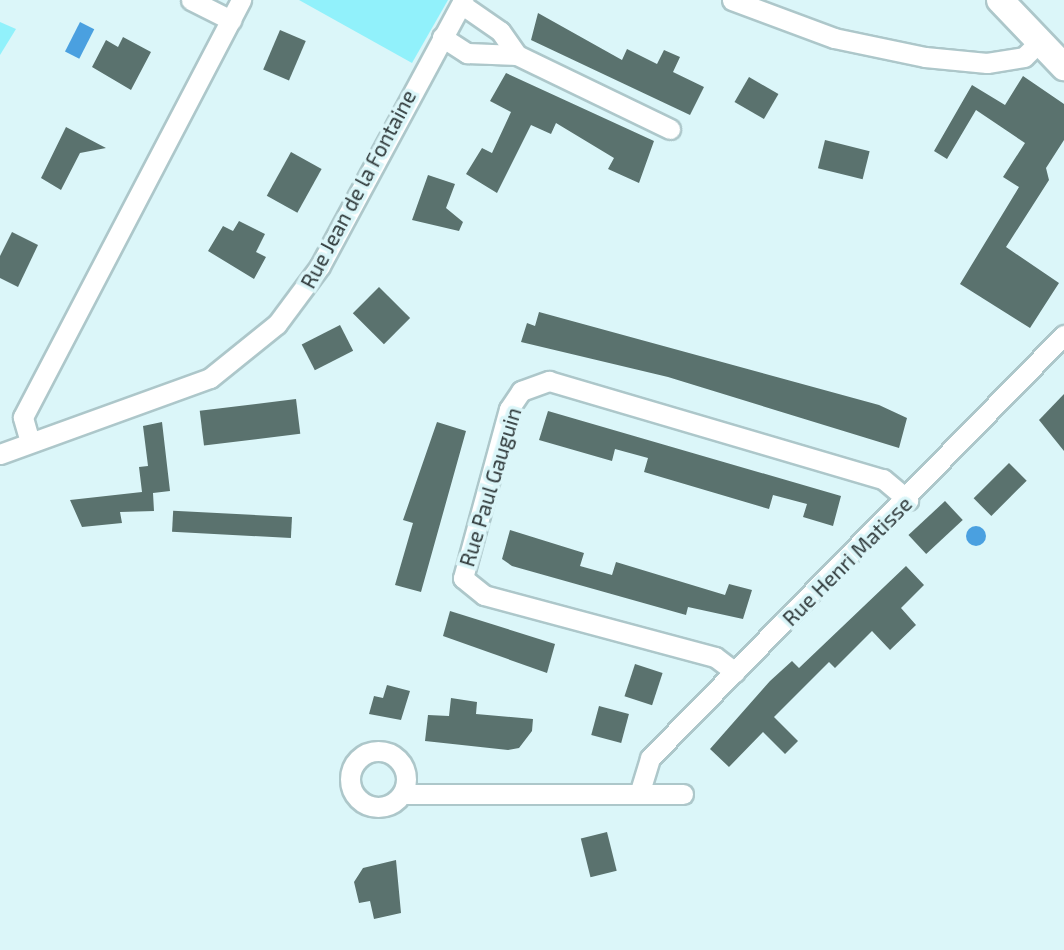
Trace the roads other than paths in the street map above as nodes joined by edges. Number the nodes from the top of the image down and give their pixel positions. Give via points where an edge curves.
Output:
1 (191, 0) edge
2 (241, 0) edge
3 (1000, 0) edge
4 (733, 1) edge
5 (462, 2) edge
6 (231, 20) junction
7 (442, 37) junction
8 (1040, 41) junction
9 (517, 55) junction
10 (1064, 67) edge
11 (670, 130) dead end
12 (1064, 335) edge
13 (30, 442) junction
14 (0, 454) edge
15 (908, 500) junction
16 (735, 672) junction
17 (640, 791) junction
18 (402, 794) dead end
19 (683, 794) dead end

1 - 6 street
2 - 6 street
3 - 8 main road
4 - 8 street via 834,38 925,57 987,63 1024,57
5 - 7 street, Rue Jean de la Fontaine
5 - 9 street via 499,31
6 - 13 street via 23,417
7 - 9 street via 467,53
7 - 13 street, Rue Jean de la Fontaine via 320,265 277,324 210,378
8 - 10 main road
9 - 11 street
12 - 15 street, Rue Henri Matisse
13 - 14 street, Rue Jean de la Fontaine
15 - 16 street, Rue Henri Matisse
15 - 16 street, Rue Paul Gauguin via 883,479 550,381 521,391 505,422 463,578 484,595 715,657
16 - 17 street, Rue Henri Matisse via 650,758
17 - 18 street
17 - 19 street

